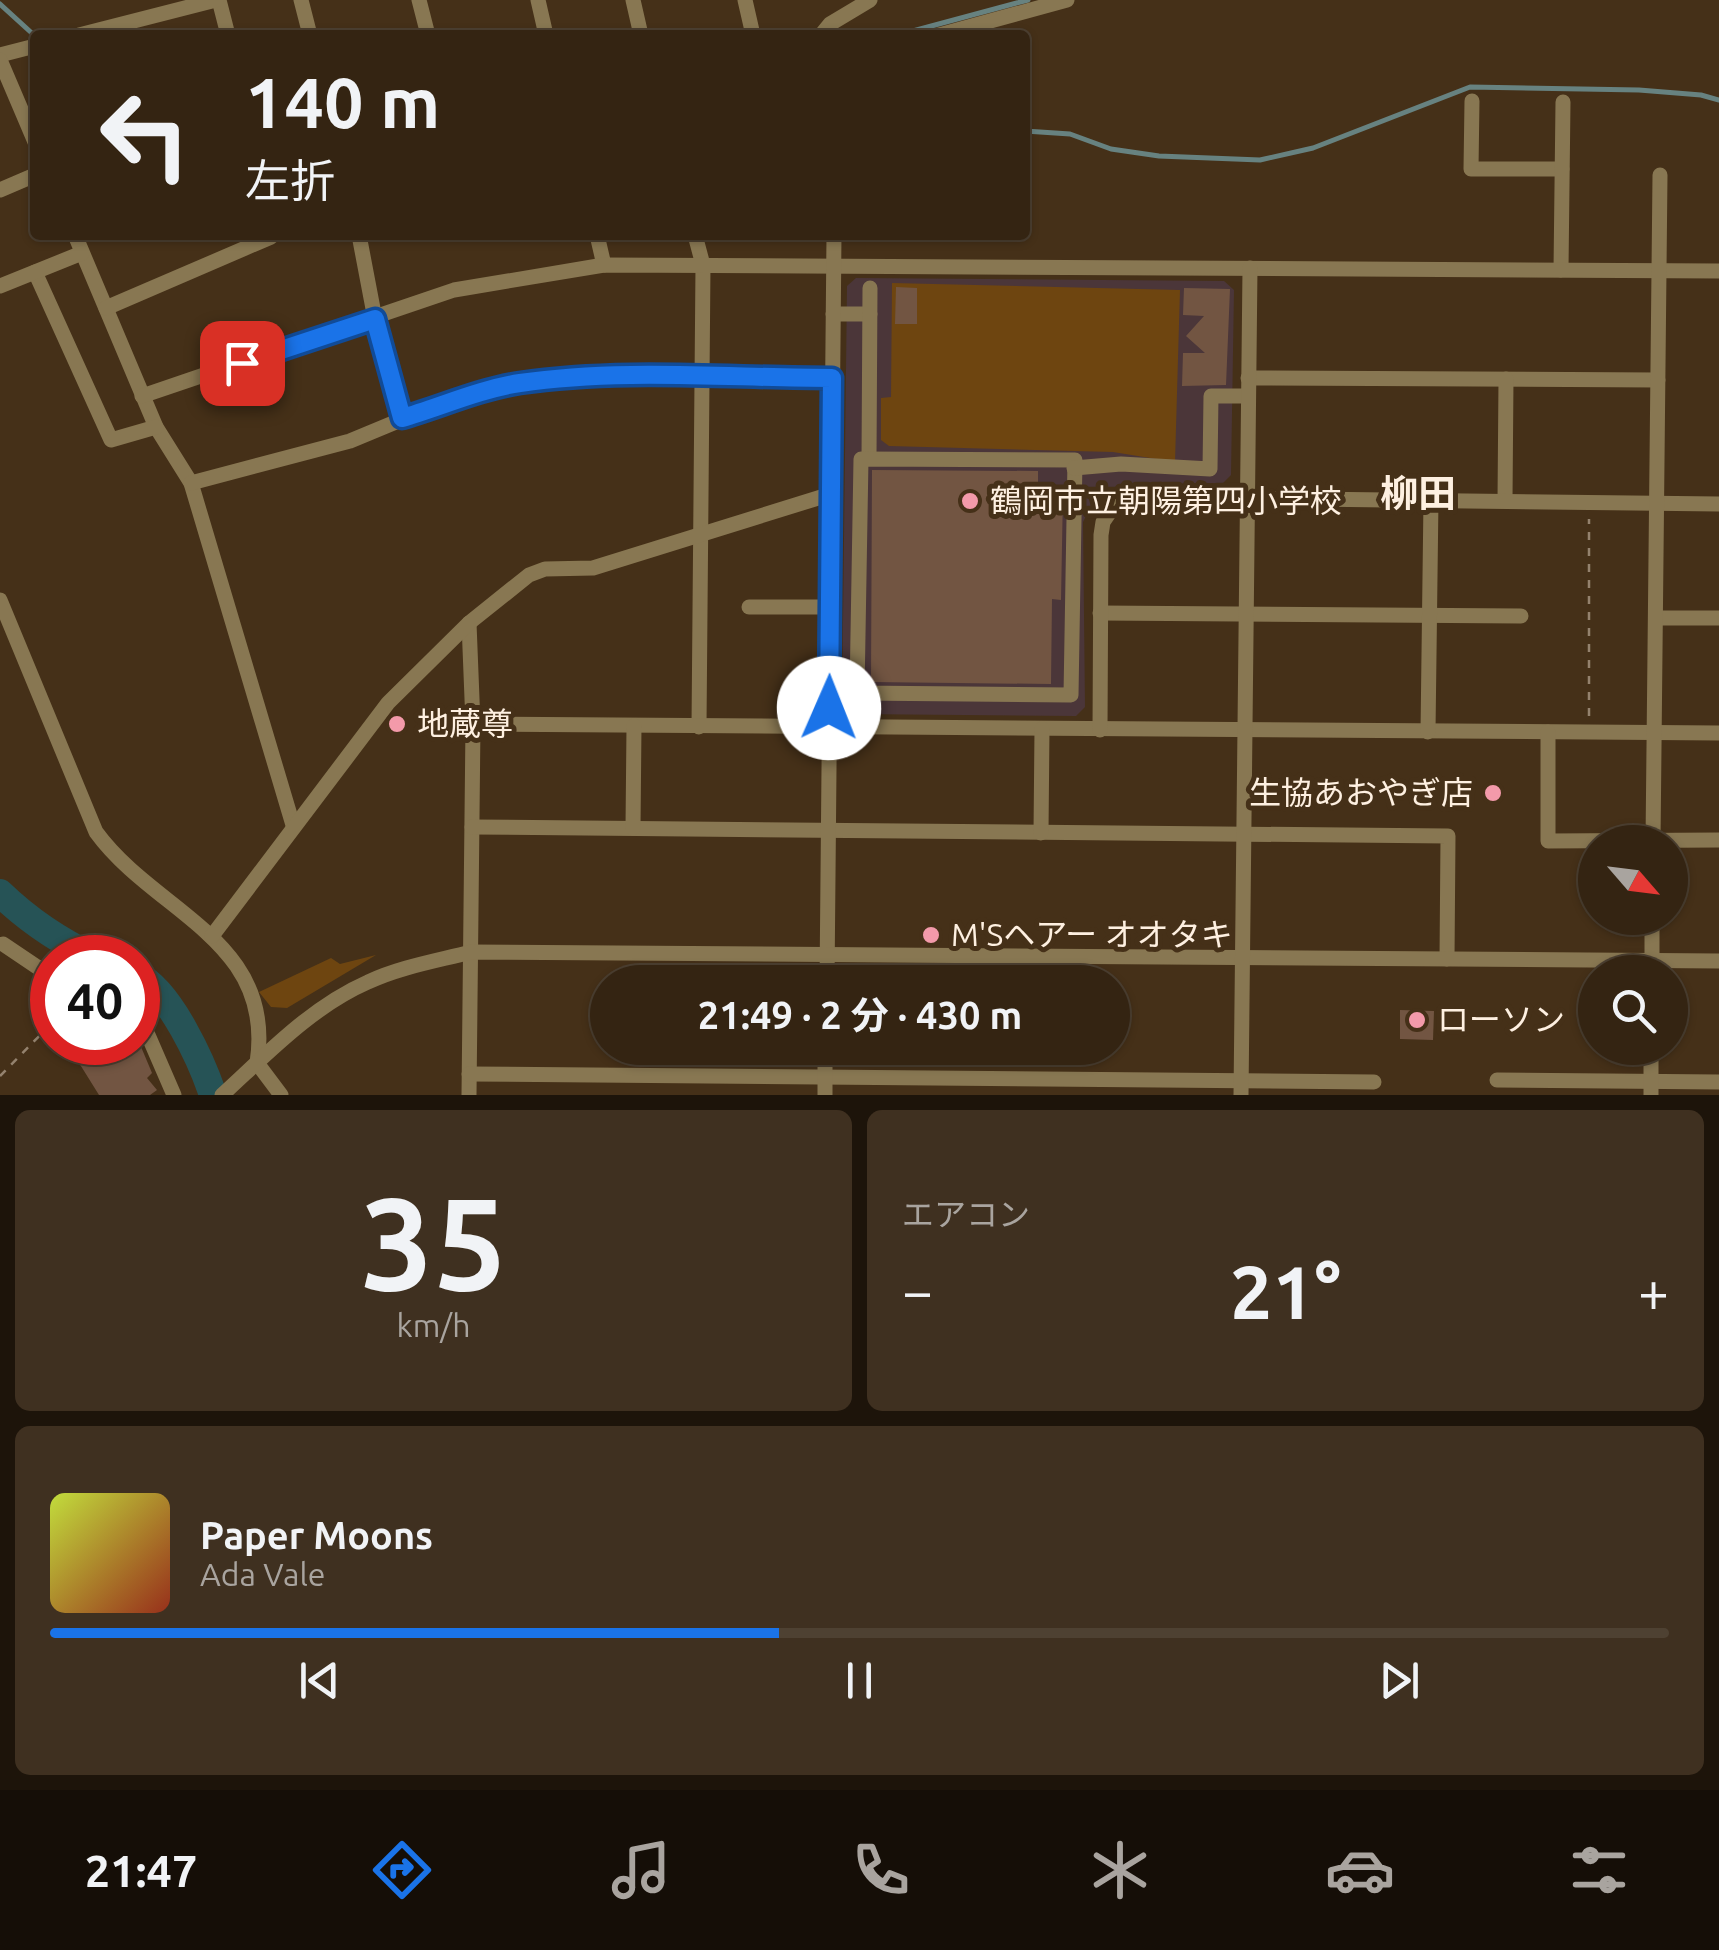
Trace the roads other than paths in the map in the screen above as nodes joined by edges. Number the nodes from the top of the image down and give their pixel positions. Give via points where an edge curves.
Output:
1 (218, 0) edge
2 (301, 0) edge
3 (419, 0) edge
4 (538, 0) edge
5 (633, 0) edge
6 (745, 0) edge
7 (870, 0) edge
8 (1067, 0) edge
9 (154, 11) edge
10 (95, 30) edge
11 (227, 30) edge
12 (309, 30) edge
13 (427, 30) edge
14 (545, 30) edge
15 (640, 30) edge
16 (753, 30) edge
17 (825, 30) edge
18 (957, 30) edge
19 (30, 48) edge
20 (0, 58) edge
21 (1472, 100) dead end
22 (1563, 102) dead end
23 (30, 130) edge
24 (1562, 169) junction
25 (1660, 175) dead end
26 (30, 177) edge
27 (0, 190) edge
28 (76, 240) edge
29 (264, 240) edge
30 (360, 240) edge
31 (598, 240) edge
32 (696, 240) edge
33 (834, 240) edge
34 (82, 254) junction
35 (604, 264) junction
36 (704, 265) junction
37 (834, 265) junction
38 (1250, 268) junction
39 (1561, 270) junction
40 (1659, 270) junction
41 (1719, 271) edge
42 (35, 272) junction
43 (0, 286) edge
44 (870, 288) dead end
45 (106, 308) junction
46 (834, 314) junction
47 (870, 314) junction
48 (375, 319) junction
49 (703, 378) junction
50 (832, 378) junction
51 (1248, 378) junction
52 (1506, 380) junction
53 (1658, 380) junction
54 (142, 396) junction
55 (1248, 396) junction
56 (402, 418) junction
57 (156, 427) junction
58 (868, 458) junction
59 (1074, 468) junction
60 (1170, 468) junction
61 (191, 483) junction
62 (860, 485) junction
63 (832, 489) junction
64 (1169, 497) junction
65 (1246, 498) junction
66 (1430, 499) junction
67 (1505, 500) junction
68 (1656, 504) junction
69 (1719, 504) edge
70 (700, 536) junction
71 (0, 600) edge
72 (749, 607) dead end
73 (830, 607) junction
74 (1100, 612) junction
75 (1246, 614) junction
76 (1430, 615) junction
77 (1521, 616) dead end
78 (1656, 618) junction
79 (1719, 618) edge
80 (469, 622) junction
81 (830, 672) junction
82 (858, 672) junction
83 (473, 724) junction
84 (634, 726) junction
85 (699, 727) junction
86 (829, 728) junction
87 (1042, 729) junction
88 (1100, 730) junction
89 (1245, 730) junction
90 (1428, 732) junction
91 (1548, 732) junction
92 (1654, 733) junction
93 (1719, 733) edge
94 (294, 824) junction
95 (1653, 825) edge
96 (472, 827) junction
97 (633, 828) junction
98 (829, 832) junction
99 (1041, 834) junction
100 (1244, 835) junction
101 (1688, 840) edge
102 (1719, 840) edge
103 (1578, 841) edge
104 (212, 936) junction
105 (3, 944) dead end
106 (471, 952) junction
107 (828, 954) junction
108 (1242, 958) junction
109 (1446, 960) junction
110 (1719, 961) edge
111 (30, 962) edge
112 (1688, 963) edge
113 (1578, 964) edge
114 (828, 965) edge
115 (160, 1062) edge
116 (257, 1063) junction
117 (825, 1065) edge
118 (470, 1074) junction
119 (825, 1077) junction
120 (1497, 1080) dead end
121 (1374, 1082) dead end
122 (1719, 1082) edge
123 (1241, 1088) edge
124 (1651, 1088) edge
125 (174, 1095) edge
126 (222, 1095) edge
127 (281, 1095) edge
128 (470, 1095) edge
129 (825, 1095) edge

1 - 9 street
1 - 11 street
2 - 12 street
3 - 13 street
4 - 14 street
5 - 15 street
6 - 16 street
7 - 17 street
8 - 18 street
9 - 10 street
19 - 20 street
20 - 23 street
21 - 24 street via 1471,169
22 - 24 street
24 - 39 street
25 - 40 street
26 - 27 street
28 - 34 street
29 - 45 street
30 - 48 street
31 - 35 street
32 - 36 street
33 - 37 street
34 - 42 street
34 - 45 street
35 - 36 street
35 - 48 street via 454,290
36 - 37 street
36 - 49 street
37 - 38 street
37 - 46 street
38 - 39 street
38 - 51 street
39 - 40 street
40 - 41 street
40 - 53 street
42 - 43 street
42 - 57 street via 111,440
44 - 47 street
45 - 54 street
46 - 47 street
46 - 50 street
47 - 58 street
48 - 54 street
48 - 56 street
49 - 50 street
49 - 56 street via 516,384
49 - 70 street
50 - 63 street
51 - 52 street
51 - 55 street
52 - 53 street
52 - 67 street
53 - 68 street
54 - 57 street
55 - 60 street via 1211,396 1210,469
55 - 65 street
56 - 61 street via 350,440
57 - 61 street
58 - 59 street via 1074,460
58 - 62 street via 861,458
59 - 60 street
59 - 82 street via 1071,695 857,692
60 - 64 street
61 - 94 street
62 - 63 street
62 - 82 street
63 - 70 street
63 - 73 street
64 - 65 street
64 - 74 street via 1129,499 1108,513 1101,534
65 - 66 street
65 - 75 street
66 - 67 street
66 - 76 street
67 - 68 street
68 - 69 street
68 - 78 street
70 - 80 street via 593,568 545,568
70 - 85 street
71 - 104 street via 96,832
72 - 73 street
73 - 81 street
74 - 75 street
74 - 88 street
75 - 76 street
75 - 89 street
76 - 77 street
76 - 90 street
78 - 79 street
78 - 92 street
80 - 83 street
80 - 94 street via 388,703
81 - 82 street
81 - 86 street
83 - 84 street
83 - 96 street
84 - 85 street
84 - 97 street
85 - 86 street
86 - 87 street
86 - 98 street
87 - 88 street
87 - 99 street
88 - 89 street
89 - 90 street
89 - 100 street
90 - 91 street
91 - 92 street
91 - 103 street via 1548,841
92 - 93 street
92 - 95 street
94 - 104 street
96 - 97 street
96 - 106 street
97 - 98 street
98 - 99 street
98 - 107 street
99 - 100 street
100 - 108 street
100 - 109 street via 1448,836
101 - 102 street
104 - 116 street via 254,997 261,1039
105 - 111 street
106 - 107 street
106 - 116 street via 363,984
106 - 118 street
107 - 108 street
107 - 114 street
108 - 109 street
108 - 123 street
109 - 113 street
110 - 112 street
115 - 125 street
116 - 126 street
116 - 127 street
117 - 119 street
118 - 119 street
118 - 128 street
119 - 123 street
119 - 129 street
120 - 124 street
121 - 123 street
122 - 124 street

